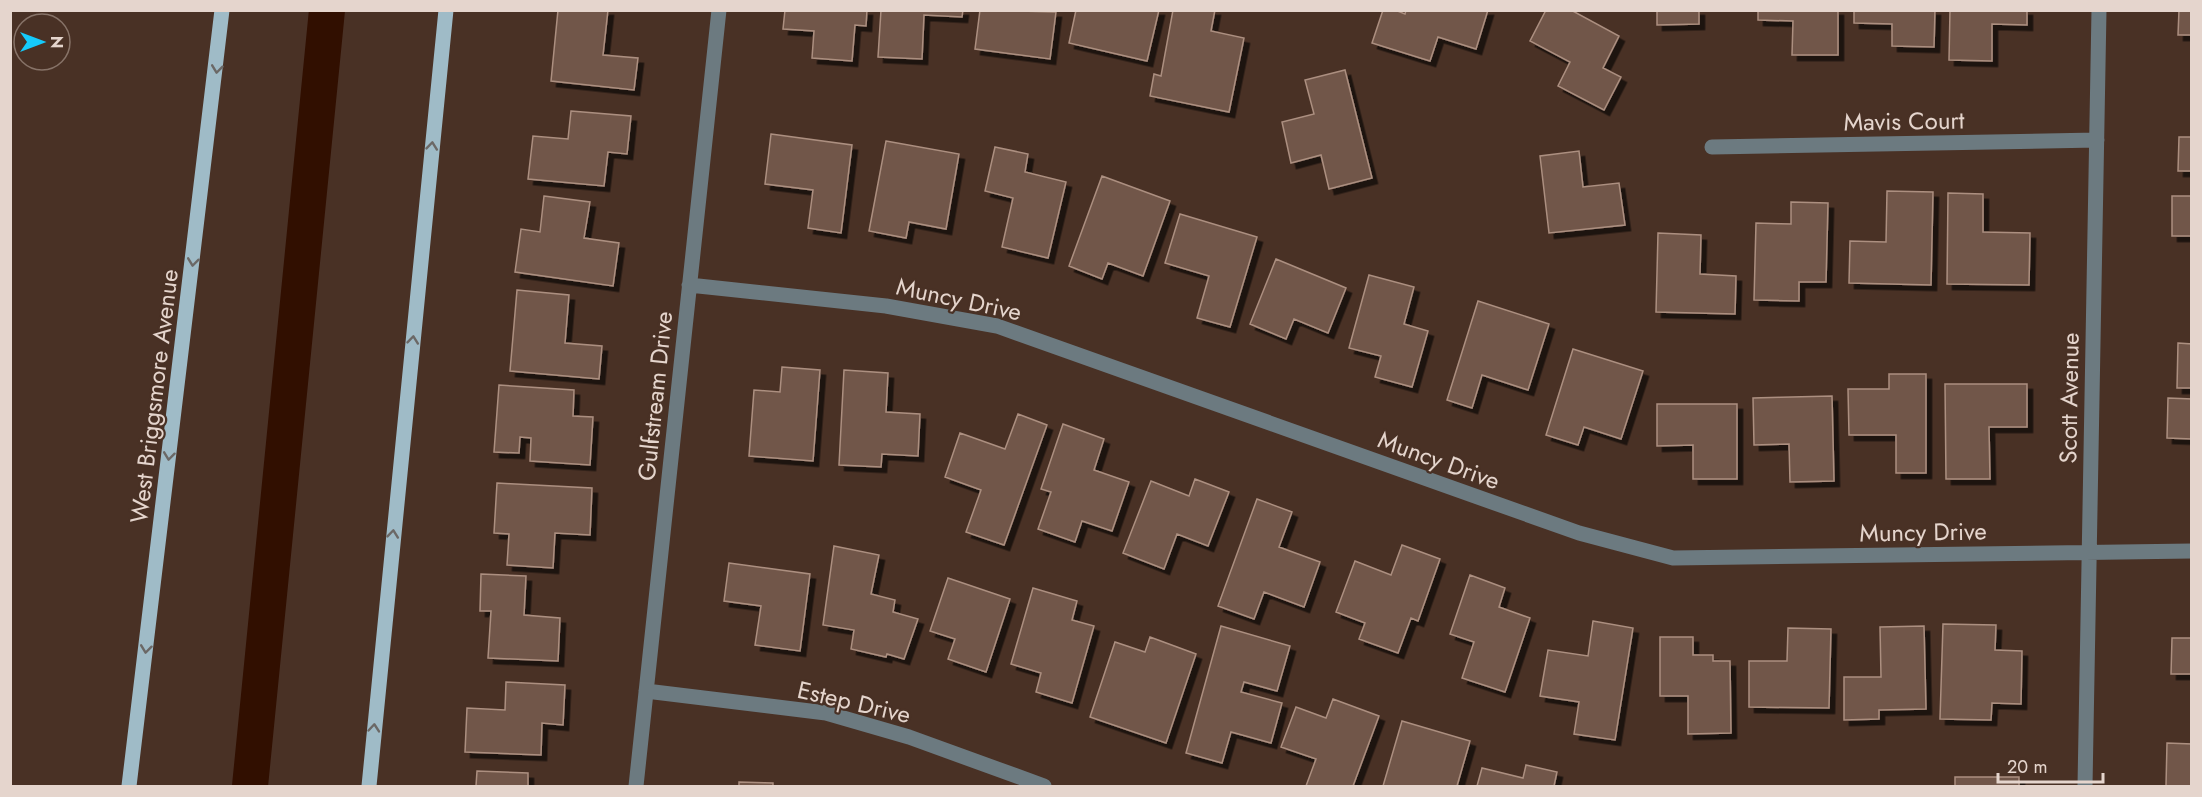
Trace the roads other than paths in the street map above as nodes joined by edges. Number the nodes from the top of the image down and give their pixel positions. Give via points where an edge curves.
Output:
1 (222, 10) edge
2 (446, 10) edge
3 (719, 10) edge
4 (2099, 10) edge
5 (2097, 140) junction
6 (1712, 147) dead end
7 (689, 285) junction
8 (2089, 551) junction
9 (2192, 551) edge
10 (646, 691) junction
11 (129, 786) edge
12 (369, 786) edge
13 (636, 786) edge
14 (1044, 786) edge
15 (2085, 786) edge

1 -> 11 main road, West Briggsmore Avenue
12 -> 2 main road
3 - 7 street, Gulfstream Drive
4 - 5 street, Scott Avenue
5 - 6 street, Mavis Court
5 - 8 street, Scott Avenue
7 - 8 street, Muncy Drive via 886,306 997,326 1579,533 1673,558
7 - 10 street, Gulfstream Drive
8 - 9 street, Muncy Drive
8 - 15 street, Scott Avenue
10 - 13 street, Gulfstream Drive
10 - 14 street, Estep Drive via 826,713 909,737

